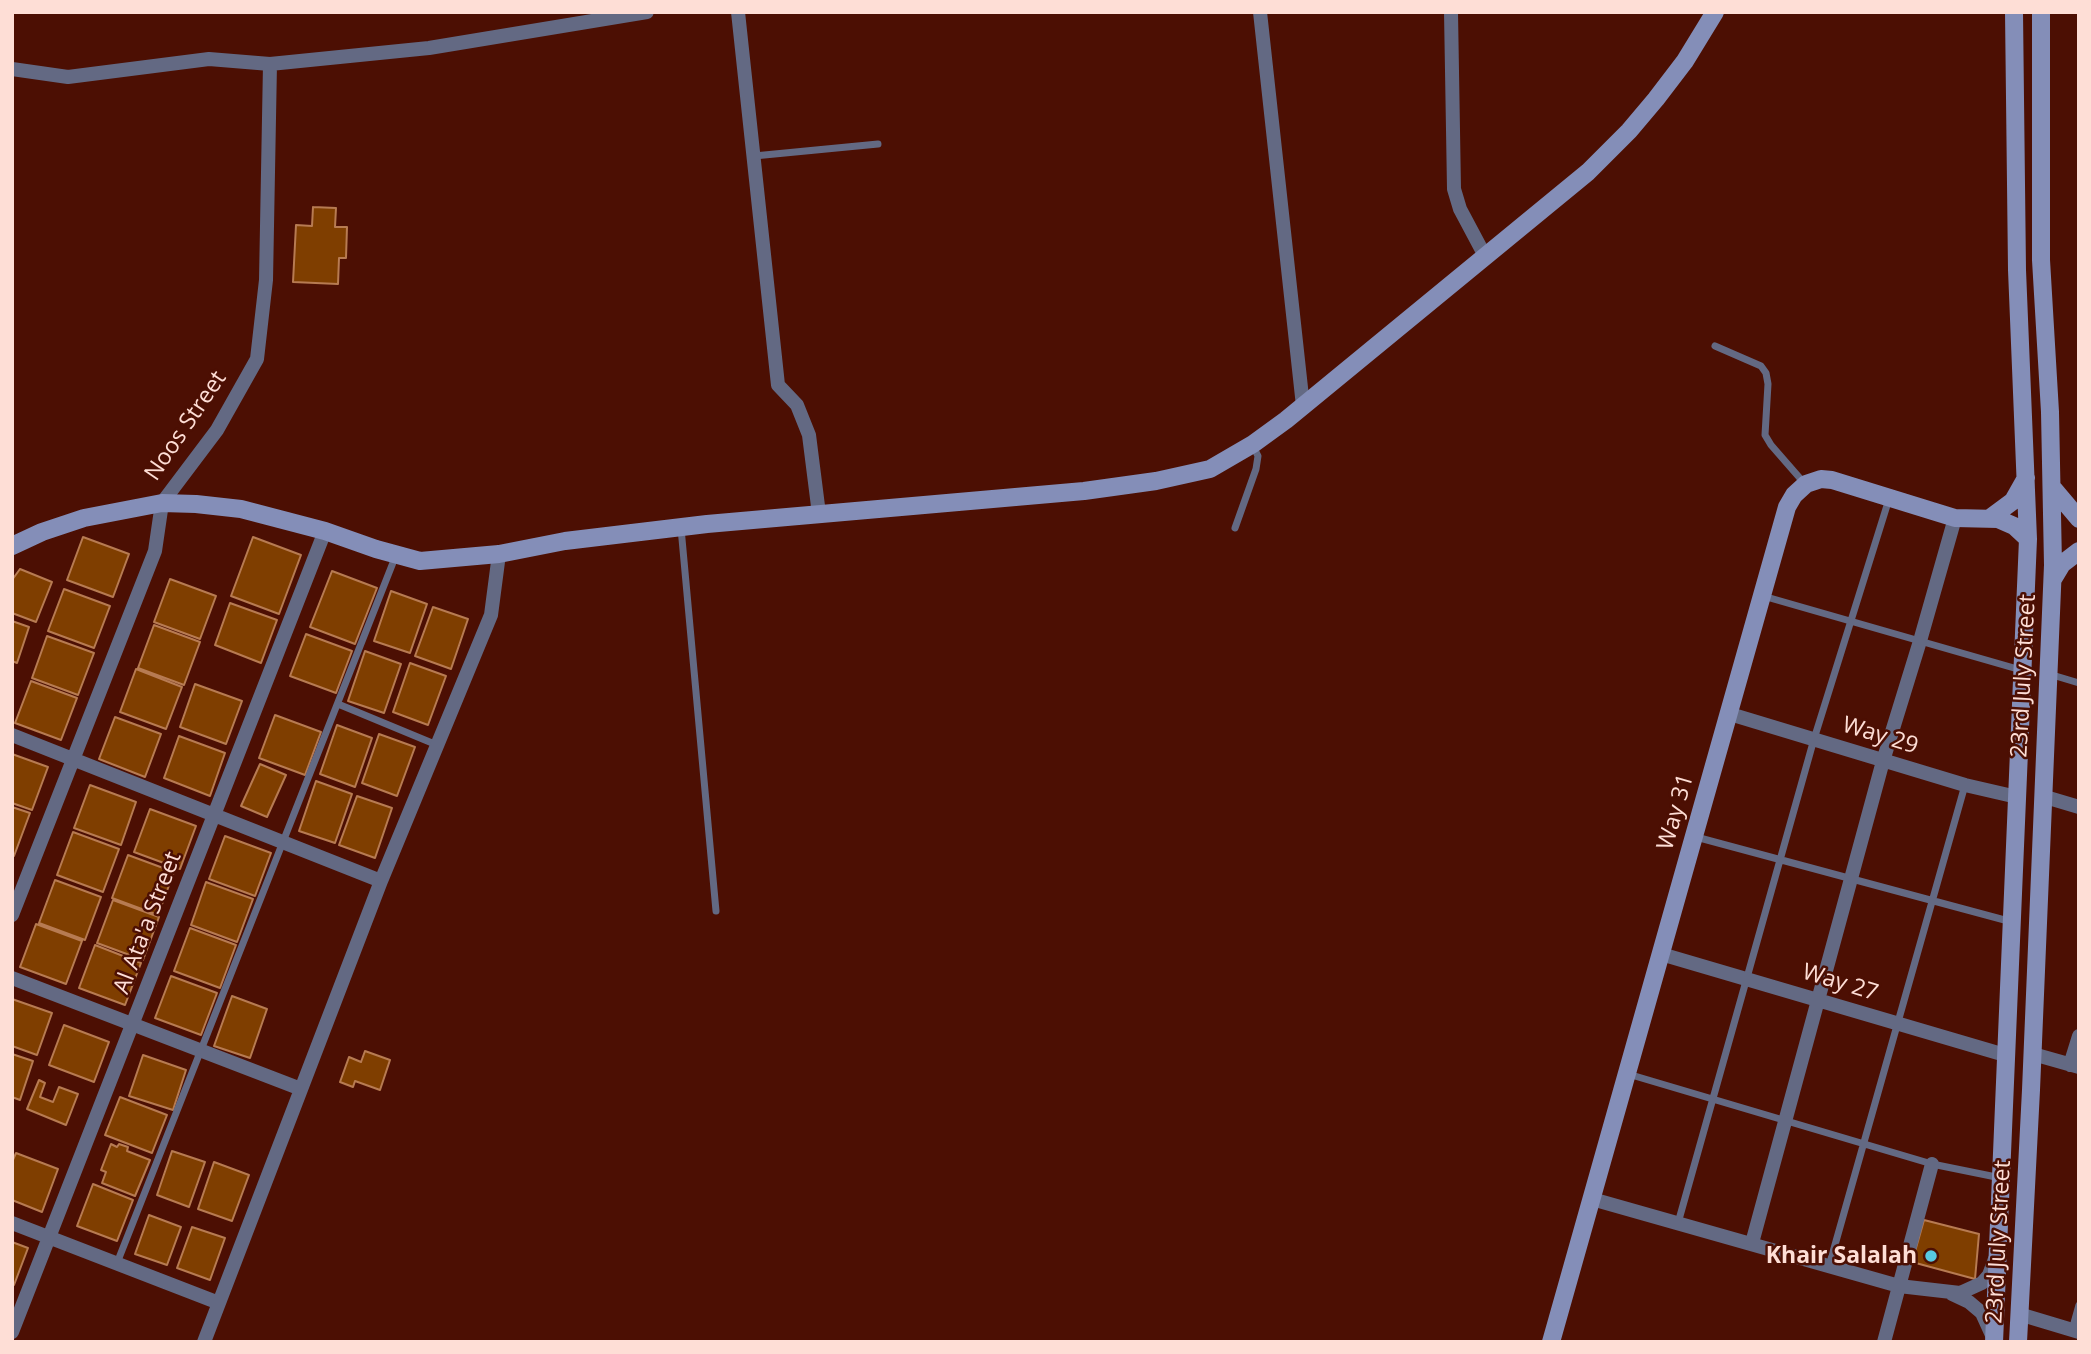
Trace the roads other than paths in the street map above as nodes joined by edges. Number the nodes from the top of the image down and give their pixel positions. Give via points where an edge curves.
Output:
1 (647, 12) edge
2 (738, 12) edge
3 (1260, 12) edge
4 (1451, 12) edge
5 (1715, 12) edge
6 (2014, 12) edge
7 (2041, 12) edge
8 (270, 64) junction
9 (12, 69) edge
10 (878, 144) dead end
11 (753, 156) junction
12 (1485, 256) junction
13 (1715, 346) dead end
14 (1303, 406) junction
15 (1252, 444) junction
16 (2027, 477) junction
17 (1806, 484) junction
18 (2052, 486) junction
19 (1889, 498) junction
20 (162, 503) junction
21 (819, 514) junction
22 (1955, 518) junction
23 (1990, 518) junction
24 (2079, 519) edge
25 (681, 527) junction
26 (1236, 528) dead end
27 (325, 531) junction
28 (2028, 539) junction
29 (12, 546) edge
30 (2079, 551) edge
31 (499, 554) junction
32 (396, 555) junction
33 (2053, 579) junction
34 (1763, 596) junction
35 (1852, 621) junction
36 (1920, 641) junction
37 (2023, 671) junction
38 (2049, 674) junction
39 (2079, 682) edge
40 (338, 704) junction
41 (1730, 713) junction
42 (12, 735) edge
43 (1814, 739) junction
44 (438, 745) junction
45 (73, 759) junction
46 (1883, 761) junction
47 (1965, 785) junction
48 (2042, 796) junction
49 (2017, 797) junction
50 (2079, 807) edge
51 (214, 815) junction
52 (1695, 836) junction
53 (283, 842) junction
54 (1780, 861) junction
55 (1851, 880) junction
56 (381, 881) junction
57 (1932, 902) junction
58 (716, 911) dead end
59 (12, 915) edge
60 (2012, 923) junction
61 (1661, 954) junction
62 (12, 978) edge
63 (1747, 980) junction
64 (1818, 1000) junction
65 (1898, 1024) junction
66 (133, 1025) junction
67 (2079, 1036) edge
68 (201, 1051) junction
69 (2033, 1054) junction
70 (2005, 1055) junction
71 (2075, 1066) edge
72 (1628, 1074) junction
73 (301, 1089) junction
74 (1713, 1100) junction
75 (1785, 1121) junction
76 (1864, 1144) junction
77 (1932, 1164) junction
78 (2001, 1178) junction
79 (1592, 1199) junction
80 (12, 1223) edge
81 (1678, 1224) junction
82 (49, 1238) junction
83 (1752, 1243) junction
84 (1998, 1253) junction
85 (117, 1264) junction
86 (1829, 1267) junction
87 (1899, 1286) junction
88 (1948, 1293) junction
89 (219, 1303) junction
90 (2079, 1305) edge
91 (2019, 1314) junction
92 (2075, 1331) edge
93 (12, 1332) edge
94 (204, 1342) edge
95 (1551, 1342) edge
96 (1884, 1342) edge
97 (1994, 1342) edge
98 (2018, 1342) edge

1 - 8 street via 429,48
2 - 11 street
3 - 14 street
4 - 12 street via 1454,189
5 - 12 street via 1685,61 1629,131 1588,172
6 - 16 street, 23rd July Street via 2017,270
7 - 18 street, 23rd July Street via 2041,260
8 - 9 street via 209,60 68,77
8 - 20 street, Noos Street via 266,280 257,359 217,430
10 - 11 lane
11 - 21 street via 778,385 797,405 809,435
12 - 14 street
13 - 17 lane via 1761,366 1766,373 1765,435
14 - 15 street
15 - 21 street via 1210,469 1156,481
15 - 26 lane via 1258,456 1256,469
16 - 23 street via 2013,501
16 - 28 street, 23rd July Street
17 - 19 street via 1821,479
17 - 34 street, Way 31 via 1787,507
18 - 24 street
18 - 33 street, 23rd July Street
19 - 22 street
19 - 35 lane
20 - 27 street via 241,509
20 - 29 street via 84,518
20 - 45 street, Noos Street via 155,551
21 - 25 street
22 - 23 street
22 - 36 street
23 - 28 street via 2014,526
25 - 31 street
25 - 58 lane
27 - 32 street
27 - 51 street, Al Ata'a Street
28 - 37 street, 23rd July Street
30 - 33 street via 2062,564
31 - 32 street via 420,561
31 - 44 street via 492,615
32 - 40 lane
33 - 38 street, 23rd July Street
34 - 35 lane
34 - 41 street, Way 31
35 - 36 lane
35 - 43 lane
36 - 37 lane
36 - 46 street
37 - 49 street, 23rd July Street
38 - 39 lane
38 - 48 street, 23rd July Street
40 - 44 lane
40 - 53 lane
41 - 43 street, Way 29
41 - 52 street, Way 31
42 - 45 street
43 - 46 street, Way 29
43 - 54 lane
44 - 56 street
45 - 51 street
45 - 59 street, Noos Street
46 - 47 street, Way 29
46 - 55 street
47 - 49 street, Way 29
47 - 57 lane
48 - 50 street
48 - 69 street, 23rd July Street
49 - 60 street, 23rd July Street
51 - 53 street
51 - 66 street, Al Ata'a Street
52 - 54 lane
52 - 61 street, Way 31
53 - 56 street
53 - 68 lane
54 - 55 lane
54 - 63 lane
55 - 57 lane
55 - 64 street
56 - 73 street
57 - 60 lane
57 - 65 lane
60 - 70 street, 23rd July Street
61 - 63 street, Way 27
61 - 72 street, Way 31
62 - 66 street
63 - 64 street, Way 27
63 - 74 lane
64 - 65 street, Way 27
64 - 75 street
65 - 70 street, Way 27
65 - 76 lane
66 - 68 street
66 - 82 street, Al Ata'a Street
67 - 71 street
68 - 73 street
68 - 85 lane
69 - 71 street
69 - 91 street, 23rd July Street
70 - 78 street, 23rd July Street
72 - 74 lane
72 - 79 street, Way 31
73 - 89 street
74 - 75 lane
74 - 81 lane
75 - 76 lane
75 - 83 street
76 - 77 lane
76 - 86 lane
77 - 78 lane
77 - 87 street
78 - 84 street, 23rd July Street
79 - 81 street
79 - 95 street, Way 31
80 - 82 street
81 - 83 street
82 - 85 street
82 - 93 street, Al Ata'a Street
83 - 86 street
84 - 88 street via 1989,1275 1976,1287
84 - 97 street, 23rd July Street
85 - 89 street
86 - 87 street
87 - 88 street
87 - 96 street
88 - 97 street via 1982,1313
89 - 94 street
90 - 92 lane
91 - 92 street
91 - 98 street, 23rd July Street

